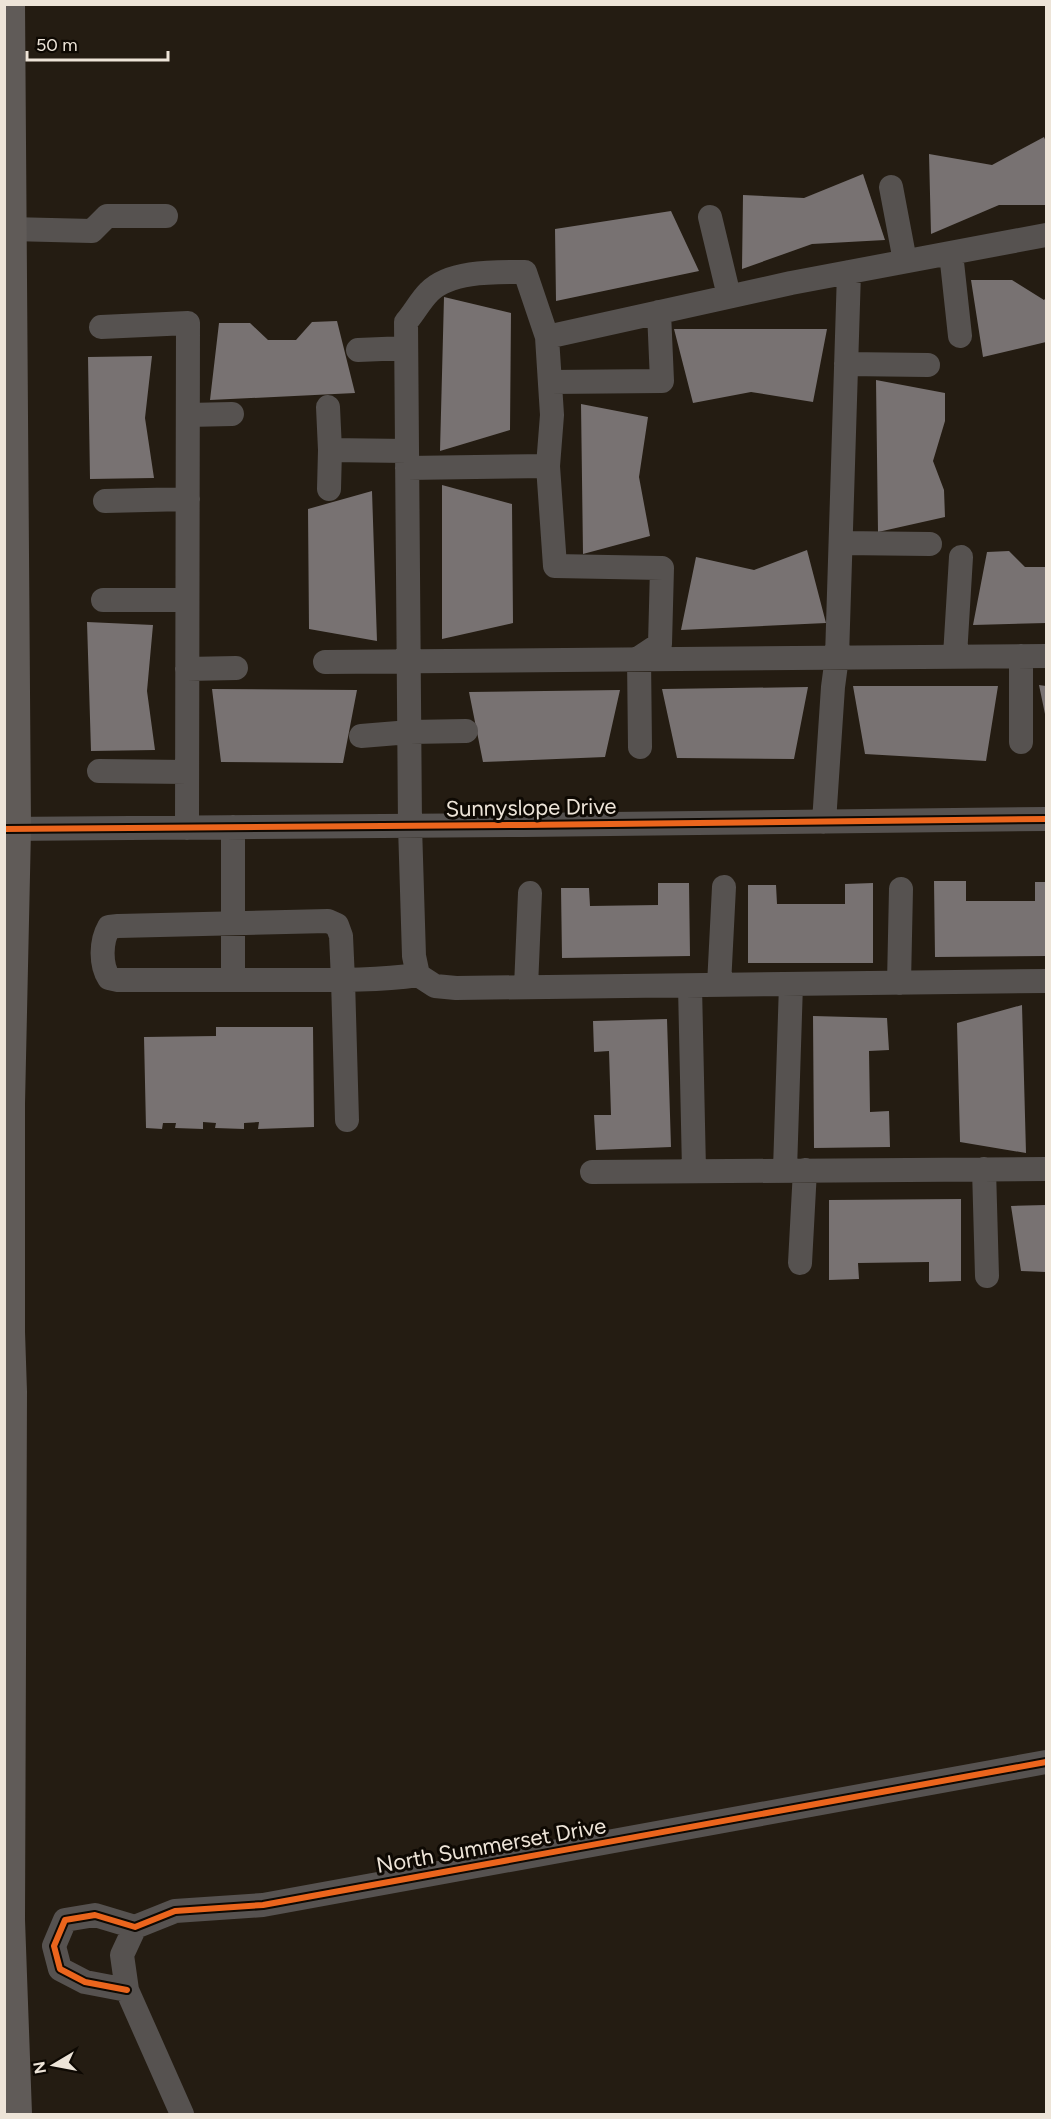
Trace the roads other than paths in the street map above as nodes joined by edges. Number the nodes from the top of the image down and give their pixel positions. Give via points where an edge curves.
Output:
1 (9, 4) edge
2 (7, 127) edge
3 (891, 187) dead end
4 (166, 216) dead end
5 (710, 217) dead end
6 (10, 229) junction
7 (1047, 235) edge
8 (951, 253) junction
9 (905, 261) junction
10 (849, 272) junction
11 (729, 296) junction
12 (659, 312) junction
13 (101, 327) dead end
14 (960, 336) dead end
15 (547, 337) junction
16 (406, 348) junction
17 (358, 351) dead end
18 (846, 364) junction
19 (928, 365) dead end
20 (550, 382) junction
21 (328, 407) dead end
22 (232, 414) dead end
23 (188, 415) junction
24 (330, 450) junction
25 (407, 459) junction
26 (548, 466) junction
27 (329, 489) dead end
28 (188, 499) junction
29 (105, 501) dead end
30 (8, 531) edge
31 (841, 543) junction
32 (930, 544) dead end
33 (960, 557) dead end
34 (103, 600) dead end
35 (188, 600) junction
36 (955, 656) junction
37 (1021, 656) junction
38 (1047, 656) edge
39 (837, 657) junction
40 (639, 658) junction
41 (408, 660) junction
42 (325, 662) dead end
43 (236, 668) dead end
44 (187, 669) junction
45 (466, 731) dead end
46 (410, 732) junction
47 (361, 736) dead end
48 (1021, 742) dead end
49 (640, 747) dead end
50 (99, 771) dead end
51 (187, 772) junction
52 (1047, 819) edge
53 (824, 822) junction
54 (410, 826) junction
55 (233, 827) junction
56 (187, 828) junction
57 (10, 829) edge
58 (724, 887) dead end
59 (901, 889) dead end
60 (530, 893) dead end
61 (233, 923) junction
62 (418, 975) junction
63 (233, 980) junction
64 (343, 980) junction
65 (1047, 981) edge
66 (899, 983) junction
67 (790, 984) junction
68 (719, 985) junction
69 (690, 986) junction
70 (526, 987) junction
71 (347, 1120) dead end
72 (984, 1169) junction
73 (1047, 1169) edge
74 (694, 1170) junction
75 (795, 1170) junction
76 (592, 1172) dead end
77 (800, 1263) dead end
78 (987, 1276) dead end
79 (1047, 1762) edge
80 (7, 1920) edge
81 (135, 1928) junction
82 (127, 1989) junction
83 (16, 2115) edge
84 (182, 2115) edge

1 - 2 main road
2 - 6 main road
3 - 9 street
4 - 6 street via 107,216 92,231
5 - 11 street
6 - 30 main road
7 - 8 street
8 - 9 street
8 - 14 street
9 - 10 street
10 - 11 street
10 - 18 street
11 - 12 street
12 - 15 street
12 - 20 street via 662,381
13 - 23 street via 188,323
15 - 16 street via 525,272 493,272 451,278 430,291 406,322
15 - 20 street
16 - 17 street
16 - 25 street
18 - 19 street
18 - 31 street
20 - 26 street
21 - 24 street
22 - 23 street
23 - 28 street
24 - 25 street
24 - 27 street
25 - 26 street
25 - 41 street
26 - 40 street via 555,566 662,568 660,644
28 - 29 street
28 - 35 street
30 - 57 main road
31 - 32 street
31 - 39 street
33 - 36 street
34 - 35 street
35 - 44 street
36 - 37 street
36 - 39 street
37 - 38 street
37 - 48 street
39 - 40 street
39 - 53 street
40 - 41 street
40 - 49 street
41 - 42 street
41 - 46 street
43 - 44 street
44 - 51 street
45 - 46 street
46 - 47 street
46 - 54 street
50 - 51 street
51 - 56 street
52 - 53 street, Sunnyslope Drive
53 - 54 street, Sunnyslope Drive
54 - 55 street, Sunnyslope Drive
54 - 62 street
55 - 56 street, Sunnyslope Drive
55 - 61 street
56 - 57 street, Sunnyslope Drive
57 - 80 main road
58 - 68 street
59 - 66 street
60 - 70 street
61 - 63 street
61 - 63 street via 109,927 104,936 104,969 109,978 118,980
61 - 64 street via 327,921 337,925
62 - 64 street
62 - 70 street via 435,986
63 - 64 street
64 - 71 street
65 - 66 street
66 - 67 street
67 - 68 street
67 - 75 street
68 - 69 street
69 - 70 street
69 - 74 street
72 - 73 street
72 - 75 street
72 - 78 street
74 - 75 street
74 - 76 street
75 - 77 street
79 - 81 street, North Summerset Drive via 263,1905 175,1911
80 - 83 main road
81 - 82 street via 122,1954
81 - 82 street via 95,1916 65,1920 54,1946 60,1969 85,1982
82 - 84 street

